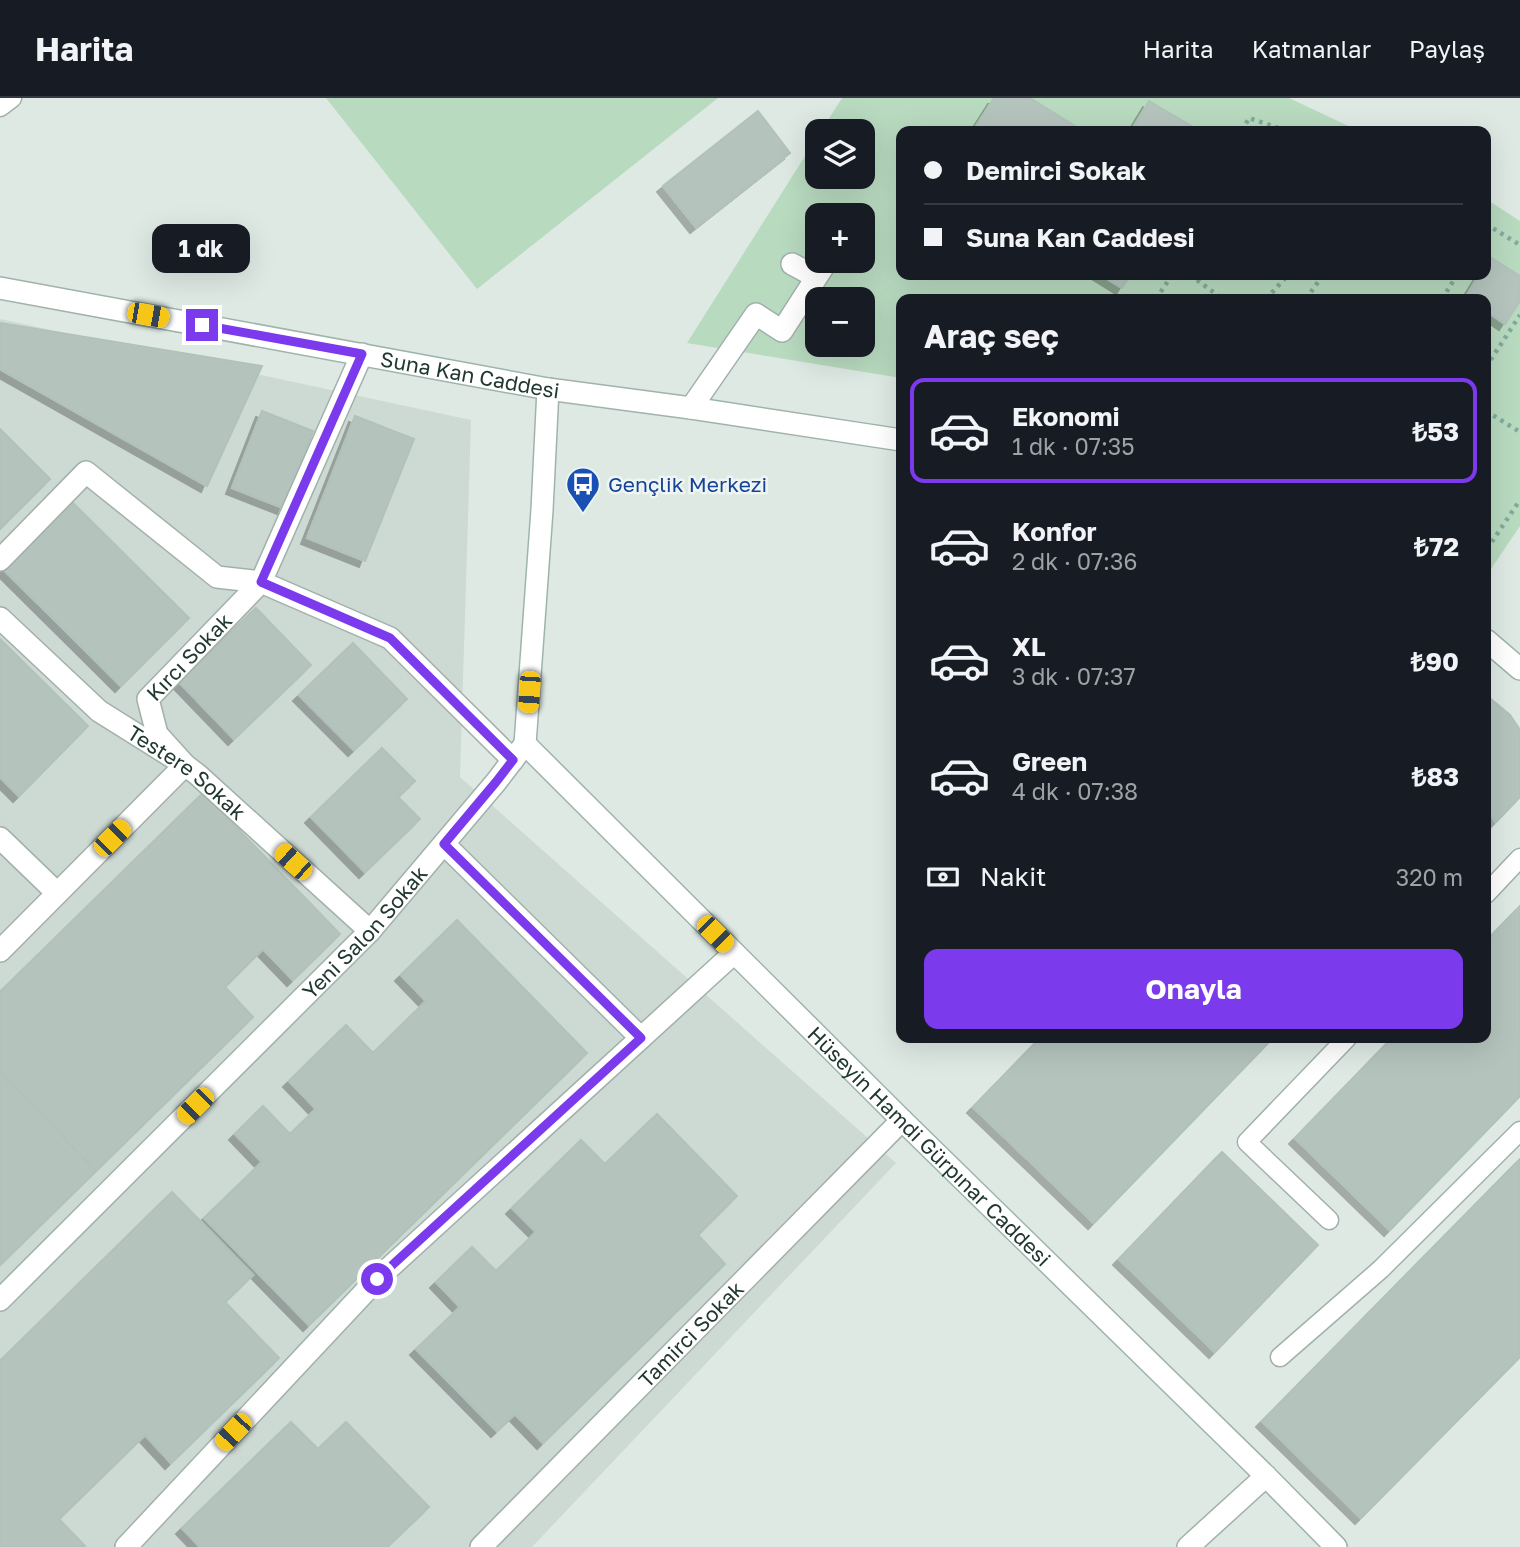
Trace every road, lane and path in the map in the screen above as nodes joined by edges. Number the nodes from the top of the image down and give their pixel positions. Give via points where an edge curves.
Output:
1 (12, 98) edge
2 (0, 107) edge
3 (1245, 126) edge
4 (1272, 126) edge
5 (1491, 229) edge
6 (1520, 245) edge
7 (792, 264) dead end
8 (805, 266) edge
9 (1197, 280) edge
10 (1283, 280) edge
11 (0, 288) edge
12 (1215, 293) edge
13 (1271, 294) edge
14 (805, 308) edge
15 (1520, 315) edge
16 (362, 354) junction
17 (1491, 359) edge
18 (548, 389) junction
19 (691, 408) junction
20 (1491, 414) edge
21 (1520, 432) edge
22 (896, 439) edge
23 (1520, 500) edge
24 (1491, 543) edge
25 (0, 560) edge
26 (261, 582) junction
27 (0, 618) edge
28 (1491, 644) edge
29 (1520, 669) edge
30 (519, 752) junction
31 (185, 765) junction
32 (0, 838) edge
33 (444, 844) junction
34 (1520, 858) edge
35 (1491, 889) edge
36 (57, 893) junction
37 (370, 931) junction
38 (0, 951) edge
39 (734, 953) junction
40 (641, 1038) junction
41 (1342, 1043) edge
42 (902, 1120) junction
43 (1520, 1131) edge
44 (1329, 1220) dead end
45 (0, 1300) edge
46 (1280, 1357) dead end
47 (1266, 1476) junction
48 (126, 1547) edge
49 (481, 1547) edge
50 (1188, 1547) edge
51 (1336, 1547) edge

1 - 2 lane
3 - 4 path via 1249,118
5 - 6 path
7 - 8 street
9 - 12 path
10 - 13 path
11 - 16 street, Suna Kan Caddesi
14 - 19 street via 782,331 756,313
15 - 17 path
16 - 18 street, Suna Kan Caddesi
16 - 26 street
18 - 19 street, Suna Kan Caddesi
18 - 30 street via 541,523
19 - 22 street, Suna Kan Caddesi
20 - 21 path
23 - 24 path
25 - 26 street, Hüseyin Hamdi Gürpınar Caddesi via 86,472 217,577
26 - 30 street, Hüseyin Hamdi Gürpınar Caddesi via 390,638
26 - 31 street, Kırcı Sokak via 148,699 157,734
27 - 31 street, Testere Sokak via 99,711
28 - 29 street
30 - 33 street, Yeni Salon Sokak
30 - 39 street, Hüseyin Hamdi Gürpınar Caddesi
31 - 36 street
31 - 37 street, Testere Sokak
32 - 36 street
33 - 37 street, Yeni Salon Sokak
33 - 40 street
34 - 35 lane
36 - 38 street
37 - 45 street, Yeni Salon Sokak
39 - 40 street
39 - 42 street, Hüseyin Hamdi Gürpınar Caddesi
40 - 48 street via 377,1279
41 - 44 lane via 1247,1142
42 - 47 street, Hüseyin Hamdi Gürpınar Caddesi
42 - 49 street, Tamirci Sokak
43 - 46 lane via 1381,1269
47 - 50 street
47 - 51 street, Hüseyin Hamdi Gürpınar Caddesi

